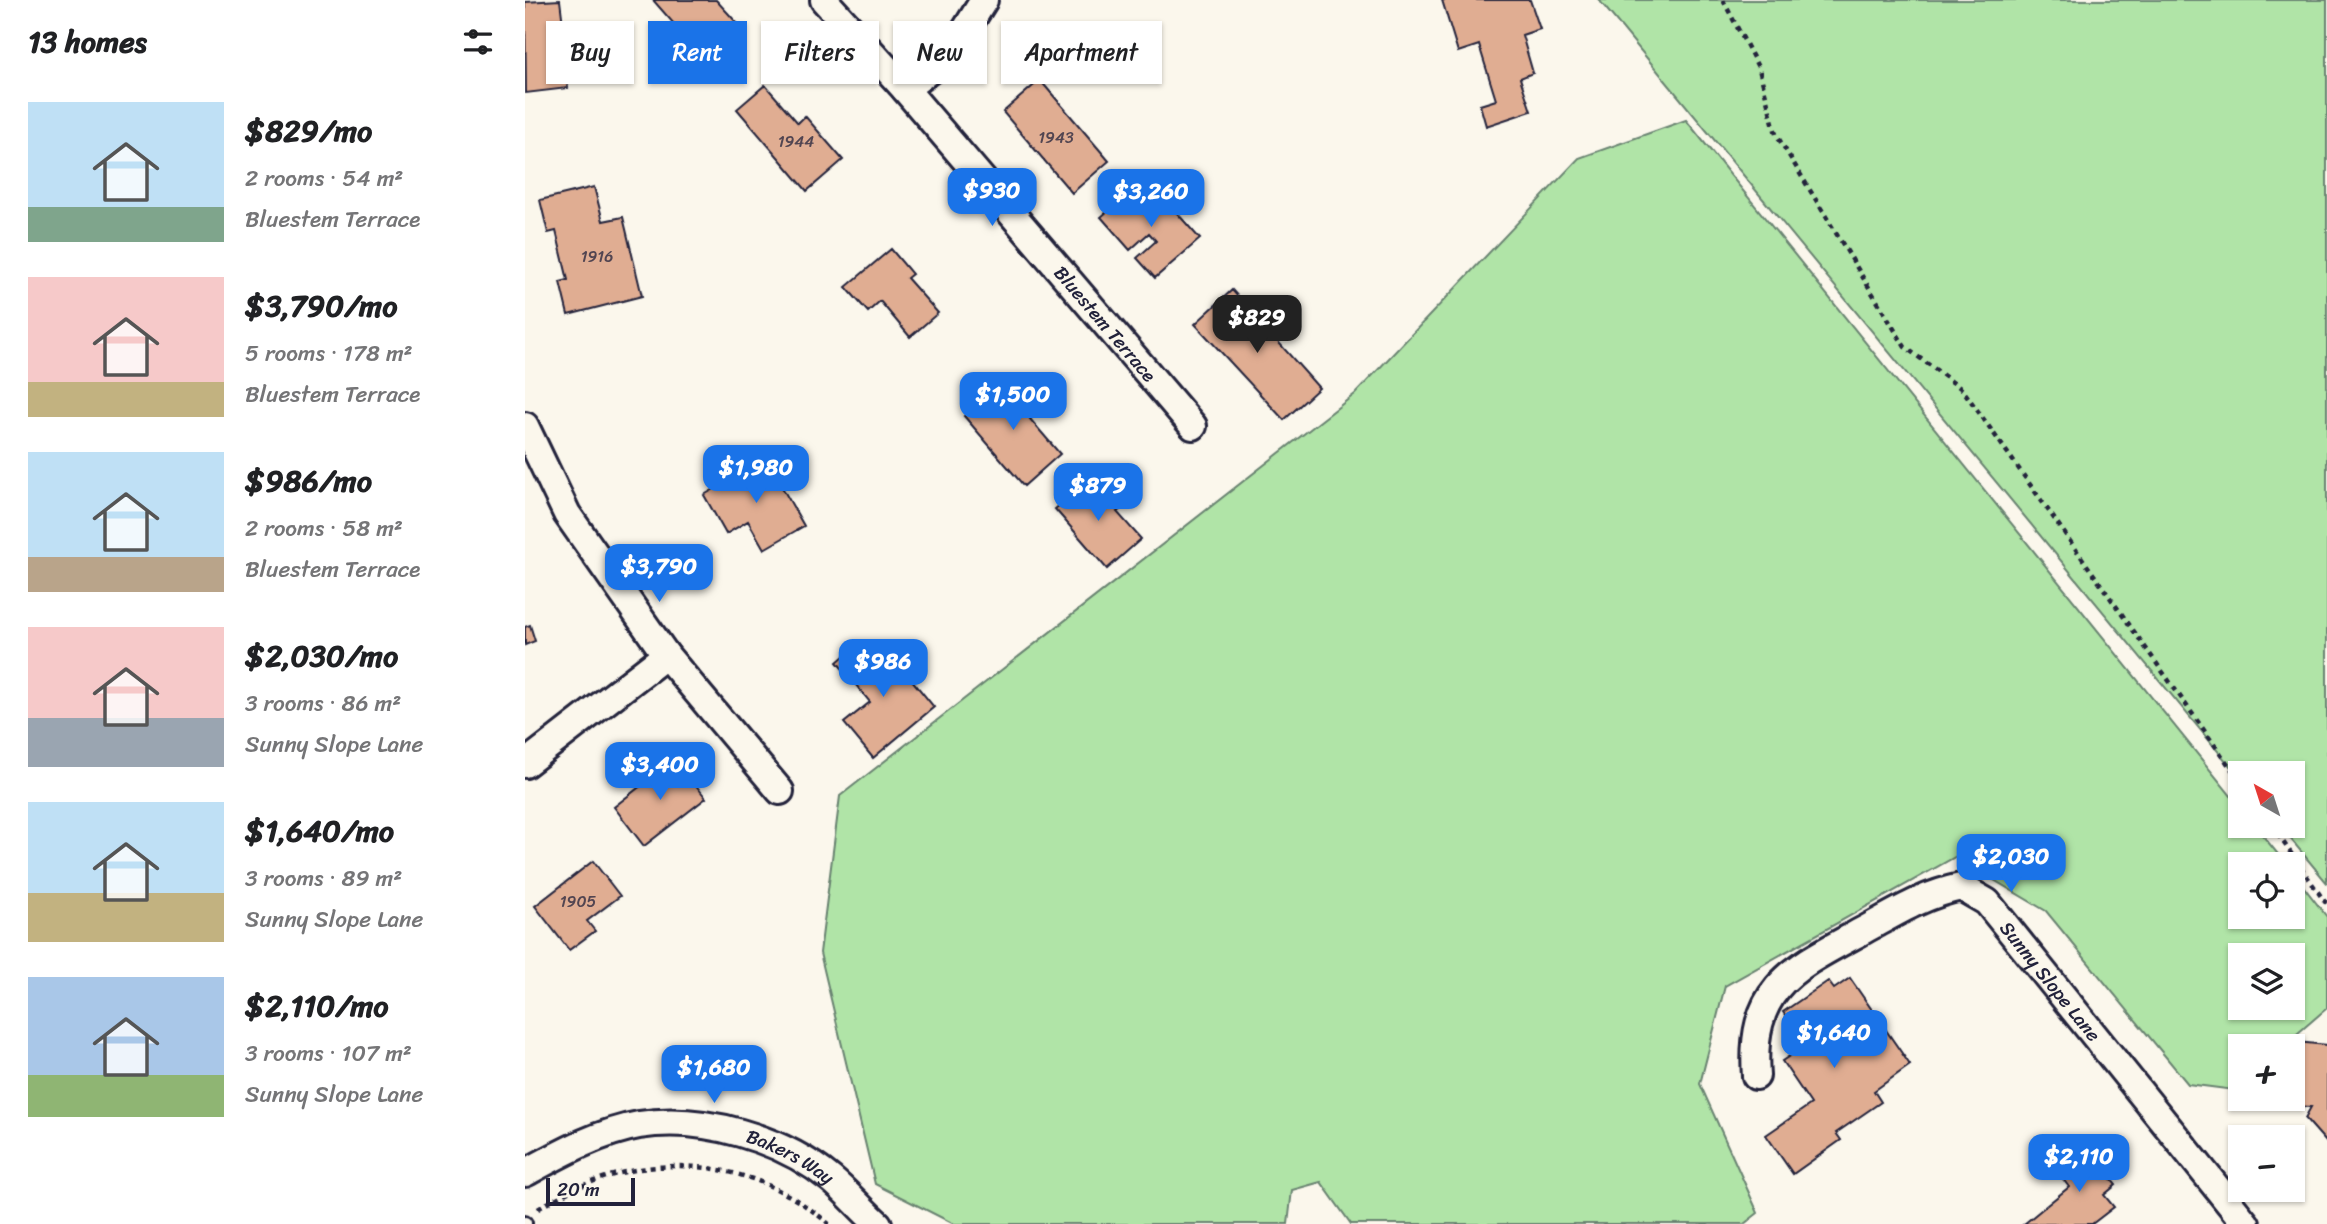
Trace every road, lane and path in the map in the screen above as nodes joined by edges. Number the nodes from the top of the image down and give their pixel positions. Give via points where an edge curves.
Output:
1 (824, 0) edge
2 (984, 0) edge
3 (1723, 0) edge
4 (905, 89) junction
5 (525, 426) edge
6 (1193, 426) dead end
7 (666, 655) junction
8 (2228, 763) edge
9 (525, 764) edge
10 (780, 791) dead end
11 (2280, 838) edge
12 (2327, 895) edge
13 (1756, 1076) dead end
14 (525, 1173) edge
15 (536, 1211) dead end
16 (875, 1223) edge
17 (829, 1224) edge
18 (2246, 1224) edge

1 - 4 street, Bluestem Terrace
2 - 4 street via 950,55
3 - 8 path via 1759,69 1776,134 1905,347 1963,390
4 - 6 street, Bluestem Terrace
5 - 7 street via 567,514
7 - 9 street
7 - 10 street
11 - 12 path via 2325,902
13 - 18 street, Sunny Slope Lane via 1754,1043 1768,1001 1784,979 1815,955 1931,894 1961,887 1987,902
14 - 16 street, Bakers Way via 569,1149 637,1126 673,1123 733,1131 785,1152 830,1178
15 - 17 path via 568,1190 604,1176 672,1165 745,1176 776,1189

